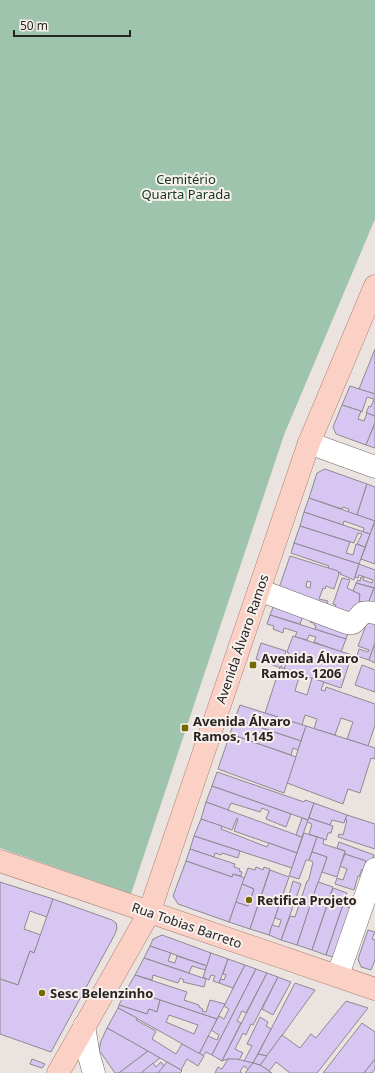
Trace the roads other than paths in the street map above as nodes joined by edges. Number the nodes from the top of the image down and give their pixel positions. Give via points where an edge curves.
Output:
1 (375, 286) edge
2 (308, 443) junction
3 (375, 467) edge
4 (259, 590) junction
5 (375, 614) edge
6 (0, 862) edge
7 (375, 869) edge
8 (149, 913) junction
9 (338, 976) junction
10 (375, 989) edge
11 (84, 1026) junction
12 (58, 1073) edge
13 (94, 1073) edge

1 - 2 main road, Avenida Álvaro Ramos
2 - 3 street
2 - 4 main road, Avenida Álvaro Ramos
4 - 5 street via 347,623 353,623 364,612
4 - 8 main road, Avenida Álvaro Ramos
6 - 8 main road, Rua Tobias Barreto
7 - 9 street
8 - 9 main road, Rua Tobias Barreto
8 - 11 main road, Avenida Álvaro Ramos
9 - 10 main road, Rua Tobias Barreto
11 - 12 main road, Avenida Álvaro Ramos
11 - 13 street

